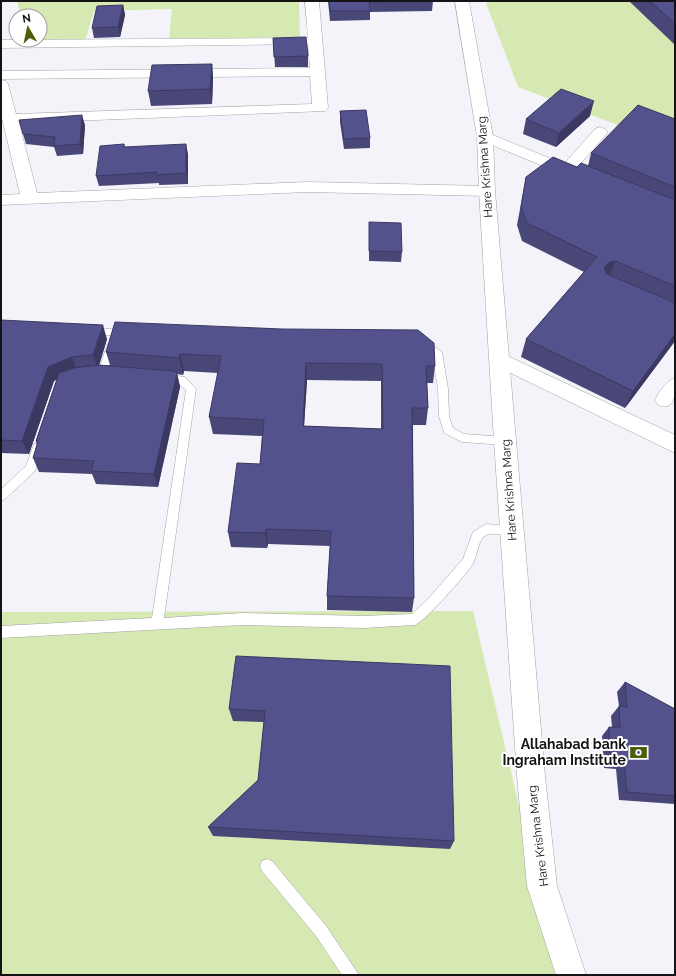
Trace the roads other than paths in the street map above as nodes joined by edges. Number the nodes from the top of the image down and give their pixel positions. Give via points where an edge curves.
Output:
1 (312, 1) edge
2 (462, 1) edge
3 (315, 41) junction
4 (1, 44) edge
5 (318, 72) junction
6 (1, 75) edge
7 (1, 84) edge
8 (10, 119) junction
9 (600, 132) dead end
10 (485, 137) junction
11 (566, 171) junction
12 (588, 180) edge
13 (487, 191) junction
14 (30, 199) junction
15 (1, 200) edge
16 (78, 330) edge
17 (116, 333) junction
18 (140, 334) edge
19 (412, 340) edge
20 (499, 359) junction
21 (90, 375) edge
22 (150, 377) edge
23 (40, 440) edge
24 (505, 441) junction
25 (675, 445) edge
26 (1, 496) edge
27 (512, 531) junction
28 (157, 624) junction
29 (1, 632) edge
30 (267, 866) dead end
31 (351, 975) edge
32 (572, 975) edge

1 - 3 street
2 - 10 street, Hare Krishna Marg
3 - 4 street
3 - 5 street
5 - 6 street
5 - 8 street via 320,108
7 - 8 street
8 - 14 street
9 - 11 street
10 - 11 street
10 - 13 street, Hare Krishna Marg
11 - 12 street
13 - 14 street via 307,187
13 - 20 street, Hare Krishna Marg
14 - 15 street
16 - 17 lane
17 - 18 lane
17 - 21 lane via 107,374
19 - 24 lane via 424,342 437,352 444,416 448,430 462,438
20 - 24 street, Hare Krishna Marg
20 - 25 street
22 - 28 lane via 181,380 191,389
23 - 26 lane via 30,468
24 - 27 street, Hare Krishna Marg
27 - 28 lane via 486,529 477,535 468,562 432,603 415,618 363,622 242,619
27 - 32 street, Hare Krishna Marg via 542,886
28 - 29 lane
30 - 31 lane via 321,931

